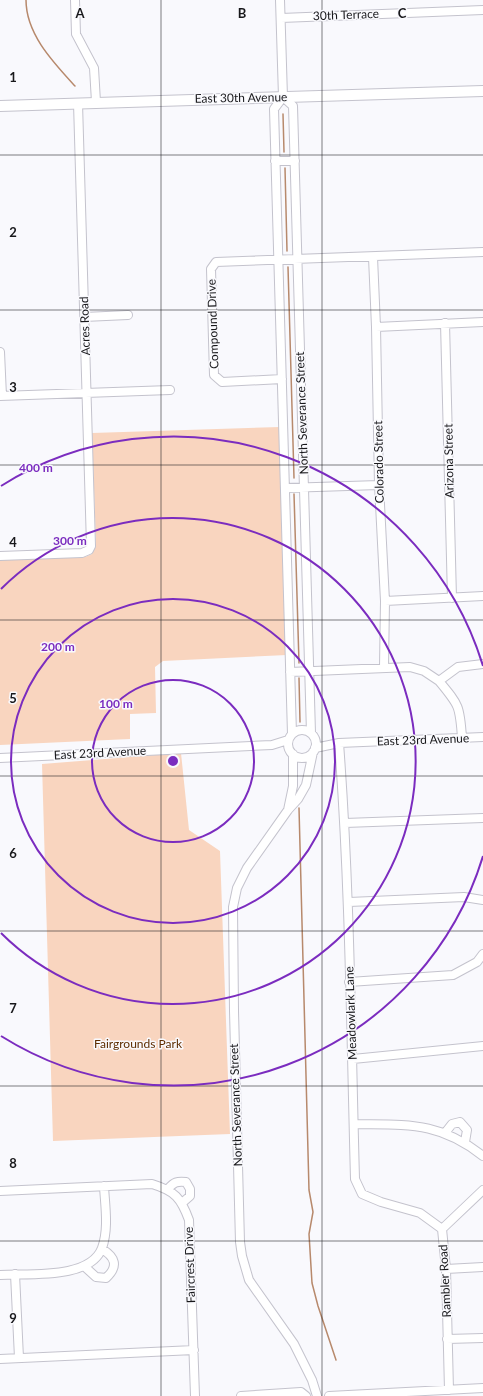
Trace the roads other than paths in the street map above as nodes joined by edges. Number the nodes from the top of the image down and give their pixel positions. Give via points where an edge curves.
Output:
1 (74, 0) edge
2 (280, 0) edge
3 (483, 10) edge
4 (281, 18) junction
5 (483, 91) edge
6 (283, 97) junction
7 (96, 102) junction
8 (78, 103) junction
9 (0, 106) edge
10 (276, 161) junction
11 (295, 161) junction
12 (483, 252) edge
13 (373, 257) junction
14 (278, 260) junction
15 (298, 260) junction
16 (128, 315) dead end
17 (84, 317) junction
18 (483, 322) edge
19 (445, 324) junction
20 (376, 327) junction
21 (0, 352) edge
22 (282, 379) junction
23 (170, 390) dead end
24 (88, 393) junction
25 (1, 396) edge
26 (379, 485) junction
27 (304, 487) junction
28 (285, 488) junction
29 (0, 556) edge
30 (483, 596) edge
31 (452, 598) junction
32 (385, 601) junction
33 (483, 664) edge
34 (384, 667) junction
35 (309, 671) junction
36 (290, 672) junction
37 (440, 681) junction
38 (313, 736) junction
39 (290, 737) junction
40 (483, 737) edge
41 (462, 738) junction
42 (339, 743) junction
43 (272, 745) junction
44 (314, 750) junction
45 (292, 753) junction
46 (0, 758) edge
47 (288, 810) junction
48 (483, 818) edge
49 (345, 823) junction
50 (483, 900) edge
51 (349, 902) junction
52 (483, 954) edge
53 (349, 982) junction
54 (483, 1046) edge
55 (353, 1058) junction
56 (354, 1124) junction
57 (445, 1133) junction
58 (465, 1142) junction
59 (483, 1156) edge
60 (104, 1186) junction
61 (168, 1189) junction
62 (483, 1190) edge
63 (0, 1191) edge
64 (182, 1202) junction
65 (442, 1229) junction
66 (102, 1249) junction
67 (85, 1267) junction
68 (483, 1267) edge
69 (446, 1269) junction
70 (15, 1274) junction
71 (0, 1275) edge
72 (483, 1338) edge
73 (447, 1339) junction
74 (194, 1350) junction
75 (19, 1358) junction
76 (0, 1359) edge
77 (483, 1388) edge
78 (449, 1390) junction
79 (473, 1392) edge
80 (398, 1394) edge
81 (195, 1396) edge
82 (241, 1396) edge
83 (306, 1396) edge
84 (317, 1396) edge
85 (329, 1396) edge

1 - 7 street via 76,34 94,68
2 - 4 street, North Severance Street
3 - 4 street, 30th Terrace
4 - 6 street, North Severance Street
5 - 6 main road, East 30th Avenue
6 - 7 main road, East 30th Avenue
6 - 10 street, North Severance Street via 274,109
6 - 11 street, North Severance Street via 293,106
7 - 8 main road, East 30th Avenue
8 - 9 main road, East 30th Avenue
8 - 17 street, Acres Road
10 - 11 street
10 - 14 street, North Severance Street
11 - 15 street, North Severance Street
12 - 13 street, Compound Drive
13 - 15 street, Compound Drive
13 - 20 street, Colorado Street
14 - 15 street, Compound Drive
14 - 22 street, North Severance Street
14 - 22 street, Compound Drive via 216,262 211,270 214,376 222,382
15 - 27 street, North Severance Street
16 - 17 street
17 - 24 street, Acres Road
18 - 19 street
19 - 20 street
19 - 31 street, Arizona Street
20 - 26 street, Colorado Street
21 - 25 street
22 - 28 street, North Severance Street
23 - 24 street
24 - 25 street
24 - 29 street, Acres Road via 91,532 89,550 82,553
26 - 27 street
26 - 32 street, Colorado Street
27 - 28 street
27 - 35 street, North Severance Street
28 - 36 street, North Severance Street
30 - 31 street
31 - 32 street
32 - 34 street, Colorado Street
33 - 37 street via 458,667
34 - 35 street
34 - 37 street via 418,669
35 - 36 street
35 - 38 street, North Severance Street
36 - 39 street, North Severance Street
37 - 41 street via 456,701 461,713
38 - 39 street via 303,730
38 - 42 street, East 23rd Avenue
38 - 44 street
39 - 43 street, East 23rd Avenue
39 - 45 street
40 - 41 street, East 23rd Avenue
41 - 42 street, East 23rd Avenue
42 - 44 street, East 23rd Avenue
42 - 49 street, Meadowlark Lane
43 - 45 street, East 23rd Avenue
43 - 46 street, East 23rd Avenue
44 - 45 street via 303,758
44 - 47 street, North Severance Street via 306,785
45 - 47 street, North Severance Street via 293,786
47 - 84 street, North Severance Street via 247,868 237,888 233,907 240,1242 249,1280 294,1344
48 - 49 street
49 - 51 street, Meadowlark Lane
50 - 51 street via 464,897
51 - 53 street, Meadowlark Lane
52 - 53 street via 477,962 453,976
53 - 55 street, Meadowlark Lane
54 - 55 street
55 - 56 street, Meadowlark Lane
56 - 57 street via 410,1125
56 - 65 street, Meadowlark Lane via 355,1179 362,1194 381,1202 420,1212
57 - 58 street
57 - 58 street via 452,1124 460,1122 467,1130
58 - 59 street
60 - 61 street, Faircrest Drive via 152,1184
60 - 63 street, Faircrest Drive
60 - 66 street via 106,1228
61 - 64 street, Faircrest Drive
61 - 64 street via 178,1181 186,1182 190,1196
62 - 65 street, Rambler Road
64 - 74 street, Faircrest Drive via 188,1220
65 - 69 street, Rambler Road
66 - 67 street
66 - 67 street via 111,1255 114,1262 112,1272 106,1278 96,1277
67 - 70 street via 69,1272
68 - 69 street
69 - 73 street, Rambler Road
70 - 71 street
70 - 75 street
72 - 73 street
73 - 78 street, Rambler Road
74 - 75 street
74 - 81 street, Faircrest Drive
75 - 76 street
77 - 79 street
78 - 79 street
78 - 80 street
80 - 85 street
82 - 83 street via 301,1392

